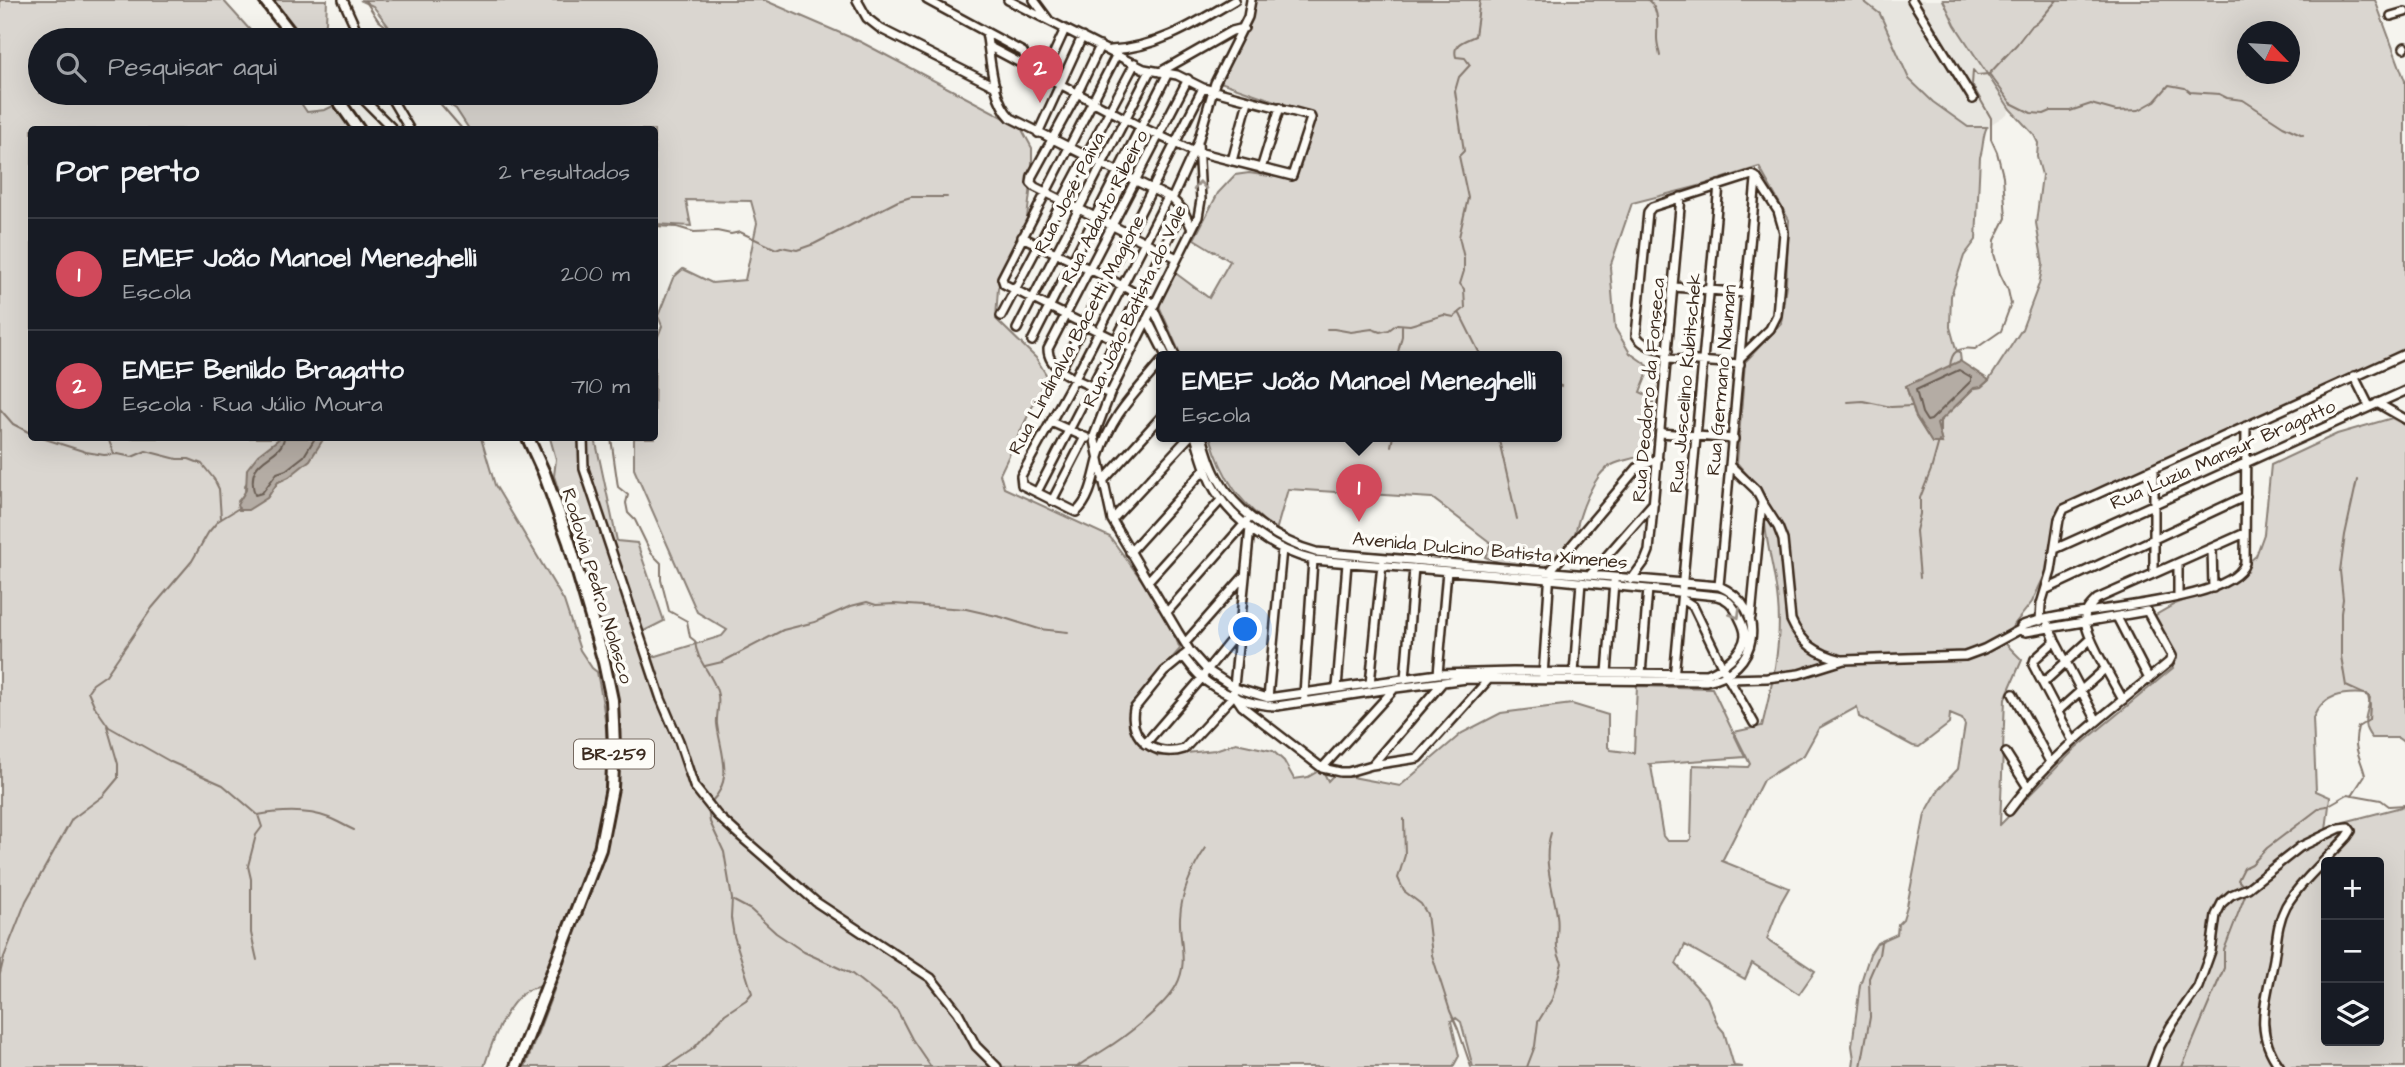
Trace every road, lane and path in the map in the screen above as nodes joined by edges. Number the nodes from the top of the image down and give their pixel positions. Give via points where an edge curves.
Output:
1 (265, 0) edge
2 (343, 0) edge
3 (857, 0) edge
4 (927, 0) edge
5 (1008, 0) edge
6 (1034, 0) edge
7 (1235, 0) edge
8 (1251, 0) edge
9 (1912, 0) edge
10 (2405, 12) edge
11 (2391, 16) dead end
12 (1051, 22) junction
13 (1244, 27) junction
14 (287, 28) edge
15 (356, 28) edge
16 (1065, 29) junction
17 (986, 32) junction
18 (1082, 37) junction
19 (988, 46) junction
20 (1100, 46) junction
21 (1113, 52) junction
22 (1135, 63) junction
23 (1023, 65) junction
24 (1150, 71) junction
25 (1164, 72) junction
26 (1044, 75) junction
27 (1188, 79) junction
28 (1061, 83) junction
29 (996, 87) junction
30 (1203, 88) junction
31 (1212, 90) junction
32 (1078, 92) junction
33 (1973, 99) dead end
34 (1093, 100) junction
35 (1248, 101) junction
36 (341, 105) edge
37 (368, 105) edge
38 (395, 105) edge
39 (1280, 107) junction
40 (1109, 110) junction
41 (1126, 118) junction
42 (356, 126) edge
43 (390, 126) edge
44 (408, 126) edge
45 (1141, 127) junction
46 (1038, 133) junction
47 (1159, 135) junction
48 (1053, 139) junction
49 (1175, 143) junction
50 (1070, 148) junction
51 (1196, 152) junction
52 (1086, 156) junction
53 (1231, 161) junction
54 (1102, 165) junction
55 (1261, 169) junction
56 (1118, 173) junction
57 (1756, 177) junction
58 (1135, 181) junction
59 (1719, 185) junction
60 (1151, 189) junction
61 (1046, 193) junction
62 (1681, 197) junction
63 (1170, 199) junction
64 (1063, 201) junction
65 (1080, 209) junction
66 (1183, 210) junction
67 (1096, 217) junction
68 (1113, 225) junction
69 (1192, 229) junction
70 (1129, 232) junction
71 (1022, 237) junction
72 (1146, 241) junction
73 (1041, 245) junction
74 (1162, 250) junction
75 (1057, 253) junction
76 (1177, 258) junction
77 (1073, 261) junction
78 (1091, 270) junction
79 (1106, 278) junction
80 (1122, 286) junction
81 (1674, 287) junction
82 (1017, 290) junction
83 (1710, 290) junction
84 (1745, 293) junction
85 (1140, 295) junction
86 (1033, 299) junction
87 (1154, 306) junction
88 (1050, 307) junction
89 (1067, 314) junction
90 (1001, 316) dead end
91 (1147, 318) junction
92 (1084, 323) junction
93 (1017, 330) dead end
94 (1100, 331) junction
95 (1116, 340) junction
96 (1032, 341) dead end
97 (1132, 348) junction
98 (1164, 351) edge
99 (1173, 351) edge
100 (2405, 354) edge
101 (1668, 355) junction
102 (1740, 361) junction
103 (1703, 362) junction
104 (1156, 368) edge
105 (1060, 370) junction
106 (2354, 376) junction
107 (1075, 378) junction
108 (1092, 386) junction
109 (2405, 391) edge
110 (1110, 394) junction
111 (2373, 405) junction
112 (2405, 419) edge
113 (1051, 422) junction
114 (1156, 423) edge
115 (2246, 426) junction
116 (1069, 430) junction
117 (1661, 433) junction
118 (1697, 436) junction
119 (1085, 438) junction
120 (1734, 439) junction
121 (529, 441) edge
122 (583, 441) edge
123 (1094, 441) junction
124 (1187, 442) edge
125 (1195, 442) edge
126 (1204, 442) edge
127 (1098, 458) junction
128 (1658, 459) junction
129 (2246, 461) junction
130 (1731, 466) junction
131 (2154, 468) junction
132 (1205, 469) junction
133 (1103, 481) junction
134 (1037, 492) junction
135 (2246, 496) junction
136 (1221, 500) junction
137 (1052, 501) junction
138 (1654, 502) junction
139 (1762, 502) junction
140 (2154, 503) junction
141 (1112, 520) junction
142 (1249, 523) junction
143 (2245, 533) junction
144 (2154, 538) junction
145 (2212, 548) junction
146 (1282, 549) junction
147 (2055, 549) junction
148 (1130, 552) junction
149 (1314, 560) junction
150 (1347, 562) junction
151 (1382, 564) junction
152 (2178, 564) junction
153 (1414, 568) junction
154 (1447, 571) junction
155 (2154, 573) junction
156 (1245, 575) junction
157 (1550, 575) junction
158 (1590, 575) junction
159 (1631, 580) junction
160 (1149, 581) junction
161 (1581, 582) junction
162 (1614, 582) junction
163 (1684, 583) junction
164 (1719, 586) junction
165 (2213, 588) junction
166 (1648, 589) junction
167 (2047, 589) junction
168 (1683, 595) junction
169 (2178, 597) junction
170 (1167, 612) junction
171 (2085, 616) junction
172 (2117, 617) junction
173 (1751, 618) junction
174 (2045, 622) junction
175 (1240, 629) junction
176 (2091, 639) junction
177 (2055, 641) junction
178 (1185, 643) junction
179 (1190, 651) junction
180 (1183, 656) junction
181 (1844, 660) junction
182 (2066, 661) junction
183 (2106, 668) junction
184 (1207, 670) junction
185 (1574, 673) junction
186 (1607, 673) junction
187 (1726, 673) junction
188 (1438, 674) junction
189 (1641, 674) junction
190 (1467, 676) junction
191 (1543, 676) junction
192 (1202, 678) junction
193 (1674, 678) junction
194 (1489, 679) junction
195 (2149, 679) junction
196 (1399, 682) junction
197 (1442, 682) junction
198 (2043, 683) junction
199 (1370, 684) junction
200 (1337, 688) junction
201 (2081, 689) junction
202 (1235, 694) junction
203 (2013, 694) dead end
204 (1268, 698) junction
205 (1306, 698) junction
206 (2123, 701) junction
207 (2058, 711) junction
208 (2097, 721) junction
209 (1754, 723) dead end
210 (2073, 741) junction
211 (1145, 744) junction
212 (2006, 753) dead end
213 (2050, 762) junction
214 (1372, 765) junction
215 (1322, 768) junction
216 (2027, 786) junction
217 (2009, 811) dead end
218 (516, 1067) edge
219 (997, 1067) edge
220 (2152, 1067) edge
221 (2280, 1067) edge

1 - 14 highway
2 - 15 street
3 - 29 street via 867,18 881,29
4 - 17 street
5 - 12 street
6 - 12 street
7 - 21 street via 1153,44
8 - 13 street, Rua Lindinalva Bacetti Magione
9 - 33 street
10 - 11 street
12 - 16 street
13 - 25 street
13 - 31 street, Rua Lindinalva Bacetti Magione
16 - 18 street
16 - 26 street
17 - 19 street
17 - 23 street via 1023,52
18 - 20 street
18 - 28 street
19 - 23 street
19 - 29 street
20 - 21 street
20 - 32 street
21 - 22 street
21 - 34 street
22 - 24 street
22 - 40 street
23 - 26 street
24 - 25 street
24 - 41 street, Rua José Paiva
25 - 27 street
25 - 45 street
26 - 28 street
27 - 30 street
27 - 47 street, Rua Adauto Ribeiro
28 - 32 street
28 - 46 street
29 - 46 street via 1008,114
30 - 31 street
30 - 49 street
31 - 35 street
31 - 51 street, Rua Lindinalva Bacetti Magione
32 - 34 street
32 - 48 street
34 - 40 street
34 - 50 street
35 - 39 street
35 - 53 street
36 - 42 highway
37 - 43 street
38 - 44 street
39 - 55 street
39 - 55 street via 1310,116 1310,124 1294,175
40 - 41 street
40 - 52 street
41 - 45 street
41 - 54 street, Rua José Paiva
45 - 47 street
45 - 56 street
46 - 48 street
47 - 49 street
47 - 58 street, Rua Adauto Ribeiro
48 - 50 street
48 - 61 street via 1031,183
49 - 51 street
49 - 60 street
50 - 52 street
50 - 61 street
51 - 53 street
51 - 63 street, Rua Lindinalva Bacetti Magione
69 -> 51 street, Rua João Batista do Vale via 1201,200
52 - 54 street
52 - 64 street
53 - 55 street
54 - 56 street
54 - 65 street, Rua José Paiva
56 - 58 street
56 - 67 street
57 - 59 street
57 - 84 street, Rua Germano Nauman
57 - 102 street via 1778,211 1784,232 1777,315
58 - 60 street
58 - 68 street, Rua Adauto Ribeiro
59 - 62 street
59 - 83 street, Rua Juscelino Kubitschek
60 - 63 street
60 - 70 street
61 - 64 street
61 - 71 street
62 - 81 street, Rua Deodoro da Fonseca
62 - 101 street via 1648,212 1636,335 1642,343
63 - 66 street
63 - 72 street, Rua Lindinalva Bacetti Magione
64 - 65 street
64 - 73 street
65 - 67 street
65 - 75 street, Rua José Paiva
66 - 69 street
66 - 74 street
67 - 68 street
67 - 77 street
68 - 70 street
68 - 78 street, Rua Adauto Ribeiro
69 - 76 street, Rua João Batista do Vale
70 - 72 street
70 - 79 street
71 - 73 street
71 - 82 street via 1002,278
72 - 74 street
72 - 80 street, Rua Lindinalva Bacetti Magione
73 - 75 street
73 - 82 street
74 - 76 street
74 - 85 street
75 - 77 street
75 - 86 street, Rua José Paiva
76 - 87 street, Rua João Batista do Vale
77 - 78 street
77 - 88 street
78 - 79 street
78 - 89 street, Rua Adauto Ribeiro
79 - 80 street
79 - 92 street
80 - 85 street
80 - 94 street, Rua Lindinalva Bacetti Magione
81 - 83 street
81 - 101 street, Rua Deodoro da Fonseca
82 - 86 street
82 - 90 street
83 - 84 street
83 - 103 street, Rua Juscelino Kubitschek
84 - 102 street, Rua Germano Nauman
85 - 87 street
85 - 95 street
86 - 88 street
86 - 93 street, Rua José Paiva
87 - 91 street, Rua João Batista do Vale
87 - 99 street
88 - 89 street
88 - 96 street
89 - 92 street
89 - 105 street, Rua Adauto Ribeiro via 1048,349
91 - 97 street, Rua João Batista do Vale
91 - 98 street
92 - 94 street
92 - 105 street
94 - 95 street
94 - 107 street, Rua Lindinalva Bacetti Magione
95 - 97 street
95 - 108 street
97 - 110 street, Rua João Batista do Vale
100 - 106 street
101 - 103 street
101 - 117 street, Rua Deodoro da Fonseca
102 - 103 street
102 - 120 street, Rua Germano Nauman
103 - 118 street, Rua Juscelino Kubitschek
104 - 127 street via 1113,418
105 - 107 street
106 - 111 street
106 - 115 street
107 - 108 street
107 - 113 street, Rua Lindinalva Bacetti Magione
108 - 110 street
108 - 116 street
109 - 111 street, Rua Luzia Mansur Bragatto
110 - 123 street, Rua João Batista do Vale
111 - 112 street
111 - 129 street, Rua Luzia Mansur Bragatto
113 - 116 street
113 - 134 street, Rua Lindinalva Bacetti Magione via 1021,476 1020,483
114 - 133 street
115 - 129 street
115 - 131 street
116 - 119 street
116 - 134 street
117 - 118 street
117 - 128 street, Rua Deodoro da Fonseca
118 - 120 street
118 - 163 street, Rua Juscelino Kubitschek
119 - 123 street
119 - 137 street
120 - 130 street, Rua Germano Nauman
121 - 218 highway, Rodovia Pedro Nolasco / BR-259 via 569,542 604,662 612,700 614,757 600,849
122 - 219 street via 584,469 694,786 718,815 816,902 931,978 958,1012 976,1046
123 - 127 street
124 - 141 street
125 - 132 street, Avenida Dulcino Batista Ximenes
126 - 142 street, Avenida Dulcino Batista Ximenes via 1224,489
127 - 133 street
127 - 137 street via 1082,508 1073,512
128 - 138 street, Rua Deodoro da Fonseca
128 - 157 street via 1638,467
129 - 135 street
129 - 140 street, Rua Luzia Mansur Bragatto
130 - 139 street
130 - 164 street, Rua Germano Nauman
131 - 140 street
131 - 147 street via 2064,509
132 - 136 street, Avenida Dulcino Batista Ximenes
132 - 148 street
133 - 141 street
134 - 137 street
135 - 143 street
135 - 144 street
136 - 142 street, Avenida Dulcino Batista Ximenes
136 - 160 street
138 - 158 street
138 - 159 street, Rua Deodoro da Fonseca via 1648,557
139 - 173 street
139 - 181 street via 1783,540 1794,627 1817,652
140 - 144 street
140 - 147 street, Rua Luzia Mansur Bragatto
141 - 148 street
142 - 146 street, Avenida Dulcino Batista Ximenes
142 - 156 street
142 - 157 street, Avenida Dulcino Batista Ximenes via 1316,552
142 - 170 street
143 - 145 street
143 - 165 street via 2243,569
144 - 155 street
144 - 167 street
145 - 152 street
145 - 165 street
146 - 149 street, Avenida Dulcino Batista Ximenes
146 - 204 street
147 - 167 street
148 - 160 street
149 - 150 street, Avenida Dulcino Batista Ximenes
149 - 205 street
150 - 151 street, Avenida Dulcino Batista Ximenes
150 - 200 street
151 - 153 street, Avenida Dulcino Batista Ximenes
151 - 199 street
152 - 155 street
152 - 169 street
153 - 154 street, Avenida Dulcino Batista Ximenes
153 - 196 street
154 - 157 street, Avenida Dulcino Batista Ximenes
154 - 188 street
155 - 171 street via 2097,599
156 - 175 street
156 - 178 street
157 - 158 street, Avenida Dulcino Batista Ximenes
157 - 161 street, Avenida Dulcino Batista Ximenes
157 - 191 street
158 - 162 street, Avenida Dulcino Batista Ximenes
159 - 162 street, Avenida Dulcino Batista Ximenes
159 - 163 street, Avenida Dulcino Batista Ximenes
160 - 170 street
161 - 162 street, Avenida Dulcino Batista Ximenes
161 - 185 street
162 - 166 street, Avenida Dulcino Batista Ximenes
162 - 186 street
163 - 164 street, Avenida Dulcino Batista Ximenes
163 - 168 street, Rua Juscelino Kubitschek
164 - 173 street via 1739,599
165 - 169 street
166 - 168 street, Avenida Dulcino Batista Ximenes
166 - 189 street
167 - 174 street via 2041,604
168 - 187 street
168 -> 187 street, Avenida Dulcino Batista Ximenes via 1725,598 1737,613 1745,635
168 - 193 street, Rua Juscelino Kubitschek
169 - 171 street
170 - 178 street
171 - 172 street
171 - 174 street
171 - 176 street
172 - 195 street
172 - 195 street via 2150,612 2172,652 2172,659
173 - 187 street via 1752,643
174 - 177 street
174 - 181 street via 2022,625 1965,656
175 - 184 street
175 - 202 street
176 - 182 street
176 - 183 street
177 - 182 street
177 - 198 street via 2033,662
178 - 179 street
179 - 180 street
179 - 184 street
180 - 192 street
180 - 211 street via 1134,709 1133,724
181 - 187 street via 1767,678
182 - 198 street
182 - 201 street
183 - 201 street
183 - 206 street
184 - 192 street
184 - 202 street
185 - 186 street
185 - 191 street
186 - 189 street
187 - 193 street
187 - 209 street
188 - 190 street
188 - 196 street
189 - 193 street
190 - 191 street
190 - 194 street
190 - 197 street
191 - 193 street
191 - 194 street
192 - 202 street
192 - 211 street
194 - 214 street via 1418,758
195 - 206 street
196 - 197 street
196 - 199 street
196 - 205 street
196 - 215 street
197 - 214 street
198 - 207 street
199 - 200 street
200 - 205 street
201 - 207 street
201 - 208 street
202 - 204 street
202 - 205 street via 1267,706
202 - 211 street via 1184,749 1159,751
202 - 215 street via 1242,706
203 - 213 street
204 - 205 street
206 - 208 street
207 - 210 street
208 - 210 street
210 - 213 street
212 - 216 street
213 - 216 street
214 - 215 street via 1340,772
216 - 217 street
220 - 221 street via 2171,1026 2199,987 2222,903 2300,847 2348,827 2347,837 2286,906 2277,930 2263,1024 2266,1044

